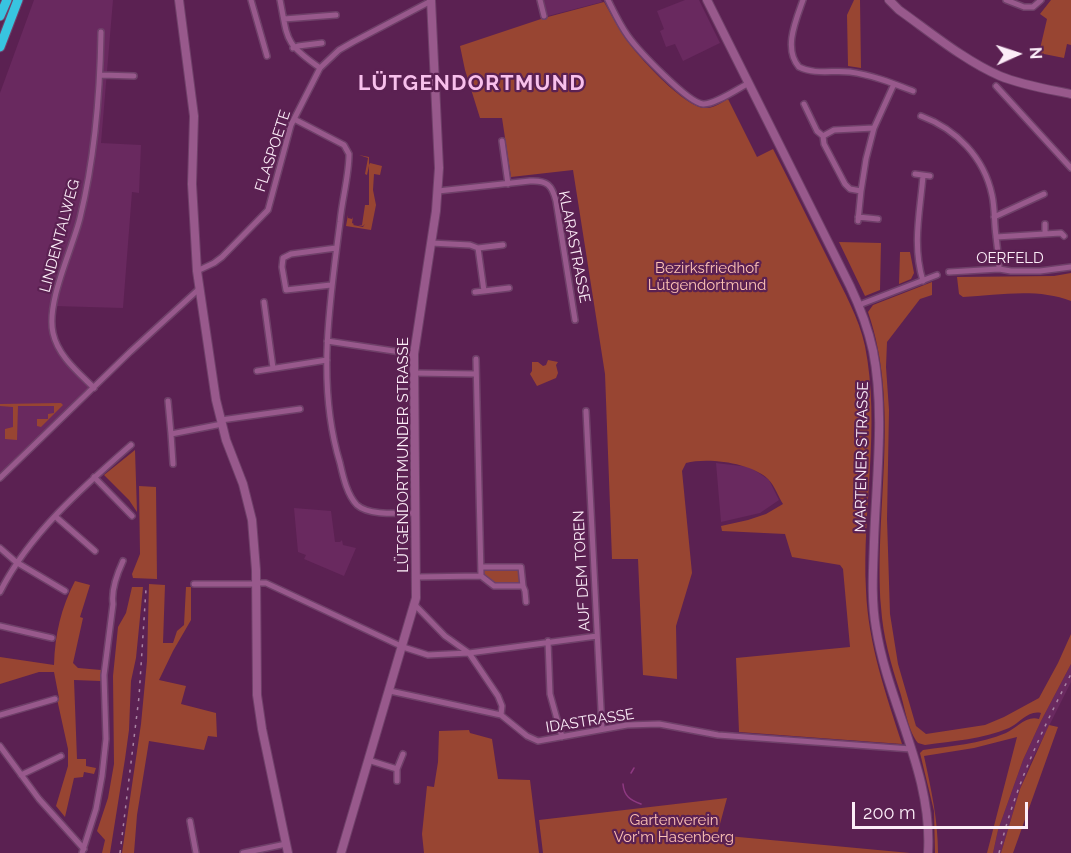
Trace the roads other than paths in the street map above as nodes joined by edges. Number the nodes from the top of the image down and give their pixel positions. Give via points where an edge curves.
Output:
1 (7, 0) edge
2 (18, 0) edge
3 (179, 0) edge
4 (251, 0) edge
5 (280, 0) edge
6 (540, 0) edge
7 (608, 0) edge
8 (706, 0) edge
9 (803, 0) edge
10 (889, 0) edge
11 (1006, 0) edge
12 (1041, 0) edge
13 (431, 1) edge
14 (336, 15) dead end
15 (0, 16) edge
16 (544, 16) dead end
17 (284, 20) junction
18 (101, 32) dead end
19 (322, 43) dead end
20 (0, 47) edge
21 (294, 48) junction
22 (267, 56) dead end
23 (320, 68) junction
24 (101, 75) junction
25 (134, 76) dead end
26 (749, 83) junction
27 (894, 84) junction
28 (996, 86) dead end
29 (913, 91) dead end
30 (1071, 94) edge
31 (804, 104) dead end
32 (921, 116) dead end
33 (294, 119) junction
34 (874, 128) junction
35 (823, 136) junction
36 (502, 141) dead end
37 (1071, 168) edge
38 (915, 174) dead end
39 (923, 176) junction
40 (930, 176) dead end
41 (508, 184) junction
42 (438, 191) junction
43 (861, 191) junction
44 (1044, 194) dead end
45 (994, 217) junction
46 (878, 219) dead end
47 (1045, 224) dead end
48 (1045, 234) junction
49 (1064, 236) dead end
50 (996, 237) junction
51 (431, 243) junction
52 (503, 245) dead end
53 (336, 248) junction
54 (478, 248) junction
55 (1071, 267) edge
56 (999, 268) junction
57 (197, 271) junction
58 (949, 272) dead end
59 (938, 275) dead end
60 (923, 281) junction
61 (331, 285) junction
62 (200, 288) junction
63 (509, 288) dead end
64 (484, 291) junction
65 (475, 292) dead end
66 (264, 302) dead end
67 (859, 305) junction
68 (575, 320) dead end
69 (327, 341) junction
70 (414, 354) junction
71 (476, 359) dead end
72 (327, 360) junction
73 (273, 368) junction
74 (257, 371) dead end
75 (414, 373) junction
76 (476, 374) junction
77 (94, 388) junction
78 (168, 401) dead end
79 (300, 409) dead end
80 (586, 411) dead end
81 (221, 422) junction
82 (171, 434) junction
83 (131, 445) dead end
84 (173, 464) dead end
85 (94, 477) junction
86 (0, 478) edge
87 (415, 513) junction
88 (132, 516) dead end
89 (56, 517) junction
90 (0, 548) edge
91 (95, 551) dead end
92 (123, 561) dead end
93 (16, 562) junction
94 (481, 567) junction
95 (481, 576) junction
96 (416, 577) junction
97 (194, 584) dead end
98 (257, 584) junction
99 (523, 586) junction
100 (0, 591) edge
101 (65, 591) dead end
102 (526, 602) dead end
103 (414, 605) junction
104 (0, 626) edge
105 (597, 636) junction
106 (52, 638) dead end
107 (452, 641) junction
108 (548, 641) junction
109 (403, 647) junction
110 (470, 652) junction
111 (450, 654) junction
112 (390, 691) junction
113 (55, 699) dead end
114 (0, 715) edge
115 (501, 716) junction
116 (602, 729) junction
117 (562, 737) junction
118 (0, 746) edge
119 (911, 749) junction
120 (403, 754) dead end
121 (61, 756) dead end
122 (368, 760) junction
123 (397, 769) junction
124 (21, 775) junction
125 (397, 781) dead end
126 (190, 821) dead end
127 (286, 844) junction
128 (83, 851) edge
129 (196, 853) edge
130 (243, 853) edge
131 (288, 853) edge
132 (341, 853) edge
133 (928, 853) edge

1 - 15 highway
2 - 20 highway
3 - 57 street via 195,116 192,184
4 - 22 street
5 - 17 street
6 - 16 street
7 - 26 street via 629,38 670,81 701,104
8 - 26 street, MARTENER STRASSE
9 - 27 street via 792,35 798,66 811,71 858,73
10 - 30 street via 997,75
11 - 12 street via 1033,7
13 - 23 street, FLASPOETE via 339,50
13 - 42 street, LÜTGENDORTMUNDER STRASSE
14 - 17 street
17 - 21 street
18 - 24 street, LINDENTALWEG
19 - 21 street
21 - 23 street
23 - 33 street, FLASPOETE
24 - 25 street
24 - 77 street, LINDENTALWEG via 81,213 52,321 59,351
26 - 67 street, MARTENER STRASSE
27 - 29 street
27 - 34 street
28 - 37 street
31 - 35 street
32 - 45 street via 940,123 975,155 989,184
33 - 53 street via 347,149 349,162
33 - 57 street, FLASPOETE via 268,210 222,257
34 - 35 street via 834,130
34 - 43 street
35 - 43 street via 844,184
36 - 41 street
38 - 39 street
39 - 40 street
39 - 60 street via 916,252
41 - 42 street, KLARASTRASSE
41 - 68 street, KLARASTRASSE via 540,180 552,188
42 - 51 street, LÜTGENDORTMUNDER STRASSE
43 - 46 street via 858,219
44 - 45 street
45 - 50 street
47 - 48 street
48 - 49 street
48 - 50 street
50 - 56 street
51 - 54 street via 471,244
51 - 70 street, LÜTGENDORTMUNDER STRASSE
52 - 54 street
53 - 61 street
53 - 61 street via 283,258 286,290
54 - 64 street
55 - 56 street, OERFELD via 1040,271
56 - 58 street, OERFELD
57 - 62 street
59 - 60 street
60 - 67 street
61 - 69 street
62 - 77 street
62 - 81 street
63 - 64 street
64 - 65 street
66 - 73 street
67 - 119 street, MARTENER STRASSE via 873,350 878,390 873,606 880,649
69 - 70 street
69 - 72 street
70 - 75 street, LÜTGENDORTMUNDER STRASSE
71 - 76 street
72 - 73 street
72 - 87 street via 332,435 354,501 372,512
73 - 74 street
75 - 76 street
75 - 87 street, LÜTGENDORTMUNDER STRASSE
76 - 94 street
77 - 86 street
78 - 82 street
79 - 81 street
80 - 105 street, AUF DEM TOREN
81 - 82 street
81 - 98 street via 249,507
82 - 84 street
83 - 85 street
85 - 88 street
85 - 89 street
87 - 96 street, LÜTGENDORTMUNDER STRASSE
89 - 91 street
89 - 93 street
90 - 93 street
92 - 128 street via 112,597 105,659 102,776
93 - 100 street
93 - 101 street
94 - 95 street
94 - 99 street via 521,567
95 - 96 street
95 - 99 street via 494,586
96 - 103 street, LÜTGENDORTMUNDER STRASSE
97 - 98 street
98 - 109 street via 266,584
98 - 127 street via 257,695
99 - 102 street
103 - 107 street
103 - 109 street, LÜTGENDORTMUNDER STRASSE
104 - 106 street
105 - 108 street
105 - 116 street, AUF DEM TOREN
107 - 110 street
107 - 111 street via 455,648
108 - 110 street
108 - 117 street via 550,694
109 - 111 street via 428,655
109 - 112 street, LÜTGENDORTMUNDER STRASSE
110 - 111 street
110 - 115 street via 498,696
112 - 115 street, IDASTRASSE
112 - 122 street, LÜTGENDORTMUNDER STRASSE
113 - 114 street
115 - 117 street, IDASTRASSE via 531,739
116 - 117 street, IDASTRASSE
116 - 119 street, IDASTRASSE via 659,724 718,735
118 - 124 street
119 - 133 street, MARTENER STRASSE via 928,819
120 - 123 street
121 - 124 street
122 - 123 street
122 - 132 street, LÜTGENDORTMUNDER STRASSE
123 - 125 street
124 - 128 street
126 - 129 street
127 - 130 street
127 - 131 street

